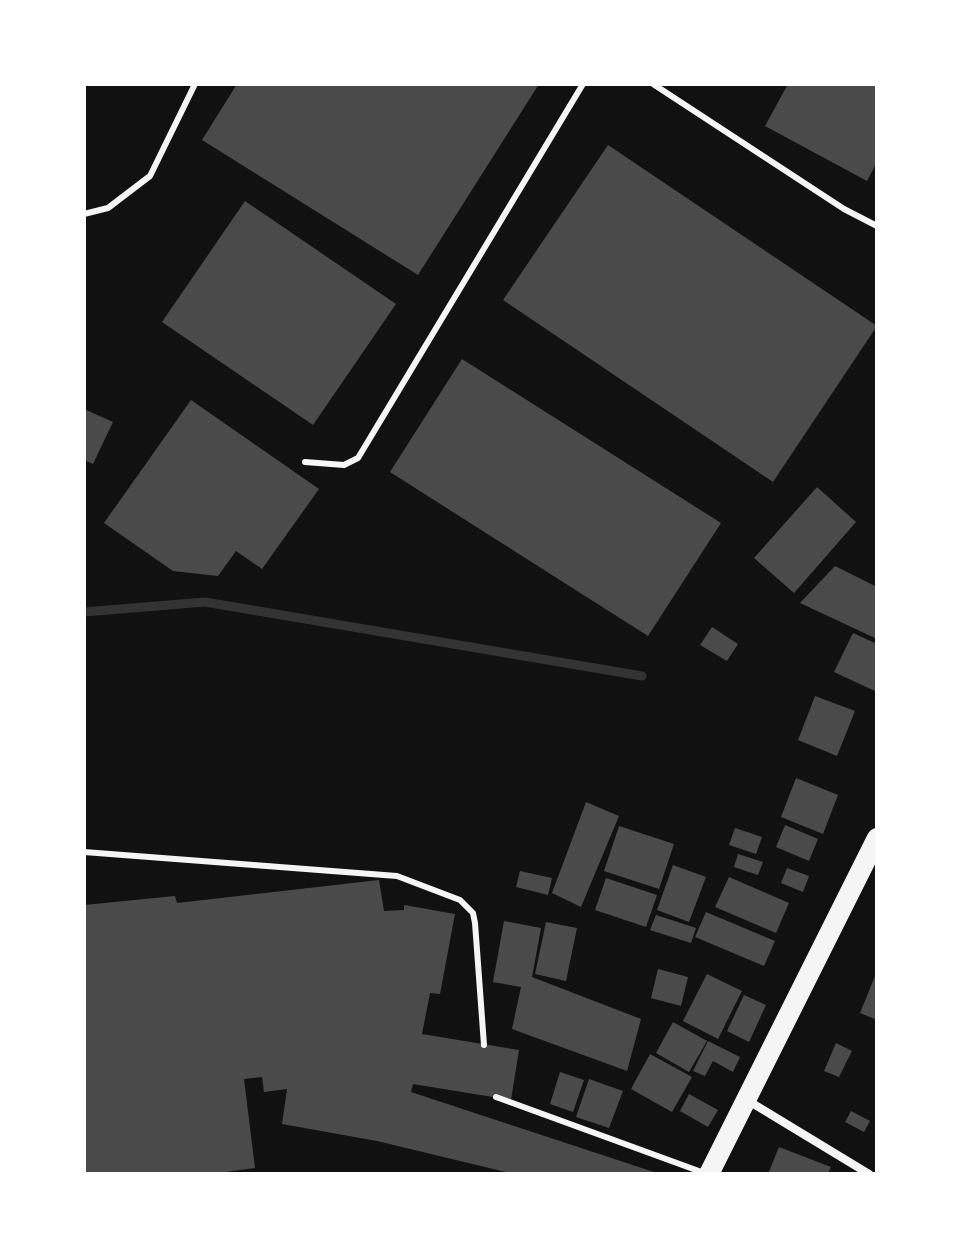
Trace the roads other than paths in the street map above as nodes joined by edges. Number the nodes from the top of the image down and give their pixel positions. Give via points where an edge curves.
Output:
1 (195, 84) edge
2 (583, 84) edge
3 (653, 84) edge
4 (84, 214) edge
5 (877, 226) edge
6 (305, 462) dead end
7 (877, 838) edge
8 (84, 852) edge
9 (484, 1045) dead end
10 (496, 1097) dead end
11 (746, 1099) junction
12 (708, 1174) edge
13 (869, 1174) edge

1 - 4 lane via 150,176 108,208
2 - 6 lane via 358,458 344,465
3 - 5 lane
7 - 11 main road
8 - 9 lane via 397,876 460,900 475,923
10 - 12 lane
11 - 12 main road
11 - 13 street

